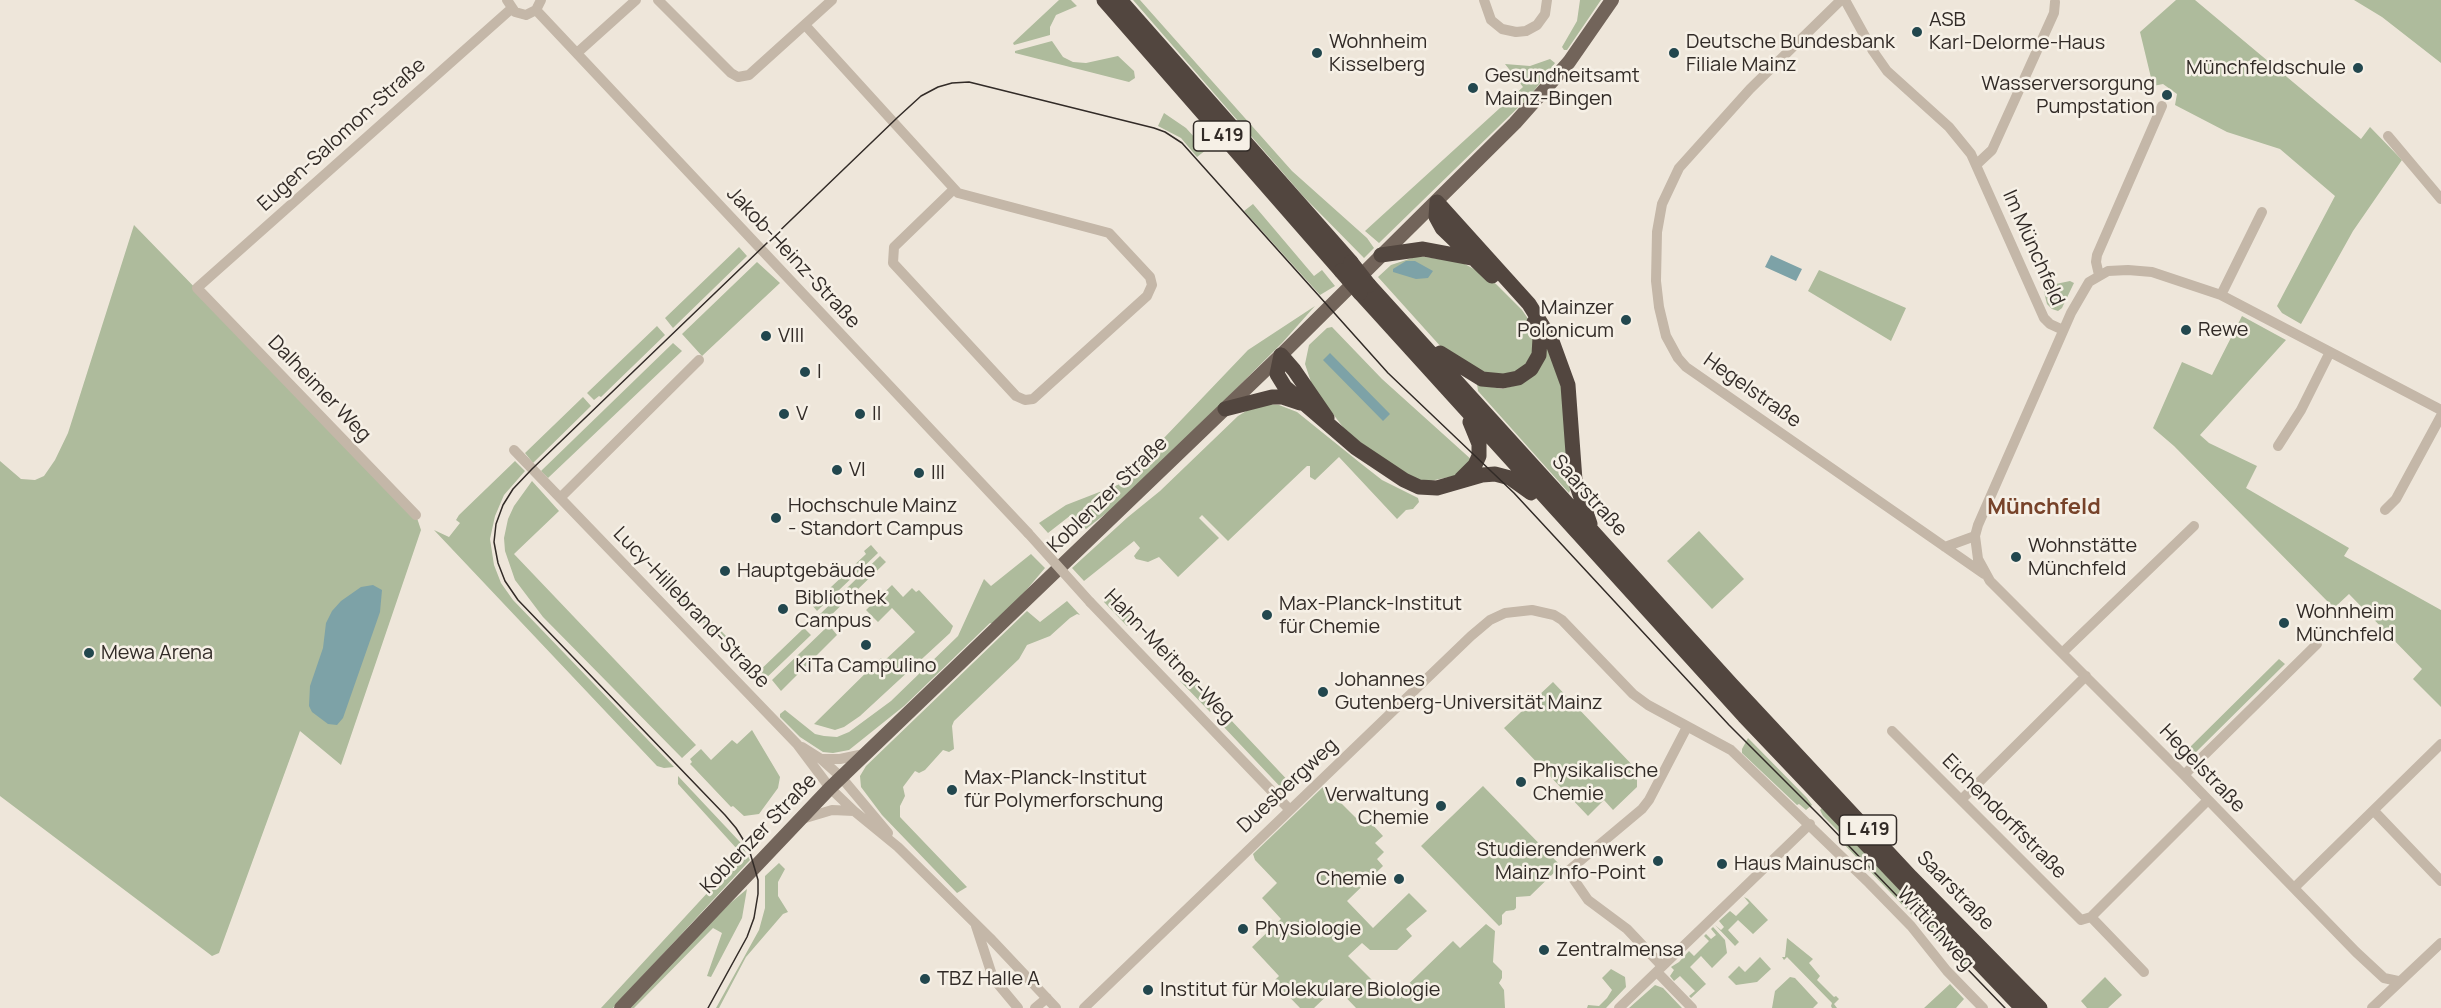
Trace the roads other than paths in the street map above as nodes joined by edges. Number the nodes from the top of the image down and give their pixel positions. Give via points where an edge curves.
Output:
1 (636, 0) edge
2 (658, 0) edge
3 (832, 0) edge
4 (1104, 0) edge
5 (1120, 0) edge
6 (1484, 0) edge
7 (1547, 0) edge
8 (1612, 0) edge
9 (1843, 0) edge
10 (2055, 2) dead end
11 (509, 4) edge
12 (539, 5) edge
13 (805, 25) junction
14 (577, 54) junction
15 (2162, 106) dead end
16 (2388, 136) dead end
17 (1977, 164) junction
18 (954, 189) junction
19 (2441, 199) edge
20 (1437, 202) junction
21 (2262, 212) dead end
22 (1381, 255) junction
23 (1474, 259) junction
24 (1346, 267) junction
25 (2099, 275) junction
26 (196, 288) joint
27 (1365, 289) junction
28 (2221, 295) junction
29 (2063, 330) junction
30 (1415, 336) junction
31 (2330, 352) junction
32 (1281, 355) junction
33 (699, 360) dead end
34 (1302, 404) junction
35 (1225, 409) junction
36 (2441, 410) edge
37 (1466, 411) junction
38 (2441, 416) edge
39 (1336, 431) junction
40 (2278, 446) dead end
41 (514, 450) dead end
42 (1458, 482) junction
43 (560, 498) junction
44 (2385, 510) dead end
45 (1556, 511) junction
46 (416, 515) dead end
47 (2194, 526) dead end
48 (1025, 532) joint
49 (1595, 535) junction
50 (1975, 536) junction
51 (1945, 547) junction
52 (1984, 574) junction
53 (2317, 644) dead end
54 (2062, 653) junction
55 (2086, 676) junction
56 (1687, 727) junction
57 (1892, 731) dead end
58 (797, 744) junction
59 (2441, 744) edge
60 (864, 754) junction
61 (821, 759) junction
62 (2184, 775) junction
63 (841, 777) junction
64 (830, 788) junction
65 (1962, 799) junction
66 (2208, 800) junction
67 (1289, 809) junction
68 (2374, 811) junction
69 (854, 812) junction
70 (796, 822) junction
71 (1810, 824) junction
72 (898, 847) junction
73 (2441, 881) edge
74 (2294, 888) junction
75 (2091, 917) junction
76 (975, 923) junction
77 (2441, 943) edge
78 (1660, 969) junction
79 (2144, 972) dead end
80 (2398, 981) junction
81 (1047, 998) junction
82 (621, 1008) edge
83 (1018, 1008) edge
84 (1035, 1008) edge
85 (1056, 1008) edge
86 (1084, 1008) edge
87 (1619, 1008) edge
88 (1692, 1008) edge
89 (1983, 1008) edge
90 (2022, 1008) edge
91 (2040, 1008) edge
92 (2372, 1008) edge

1 - 14 street
2 - 13 street via 738,77 749,75
3 - 13 street
4 - 24 highway, Saarstraße / L 419
5 - 24 highway, Saarstraße / L 419
6 - 7 street via 1491,20 1516,33 1537,25 1545,14
8 - 20 main road, Koblenzer Straße via 1557,76
9 - 17 street, Im Münchfeld via 1887,71 1954,132
9 - 51 street, Hegelstraße via 1750,89 1679,168 1662,204 1657,232 1659,307 1666,336 1686,368
10 - 17 street via 2054,13 1995,144
11 - 12 street, Eugen-Salomon-Straße via 526,15
11 - 26 street, Eugen-Salomon-Straße
12 - 14 street, Jakob-Heinz-Straße
13 - 18 street
14 - 48 street, Jakob-Heinz-Straße
15 - 25 street via 2097,255
16 - 19 street
17 - 29 street, Im Münchfeld via 2044,318
18 - 18 street via 961,195 1109,233 1151,281 1147,296 1033,399 1016,396 893,263 894,247
20 - 22 main road, Koblenzer Straße
20 - 23 highway via 1436,217 1442,228
20 - 49 highway via 1529,304 1552,341 1568,385 1575,480
21 - 28 street
22 - 23 highway via 1423,249
22 - 32 main road, Koblenzer Straße
23 - 30 highway via 1527,310 1538,329 1541,347 1532,369 1510,381 1482,379
24 - 27 highway, Saarstraße / L 419, bridge
25 - 28 street via 2122,270 2152,272
25 - 29 street via 2089,282
26 - 46 street, Dalheimer Weg
27 - 30 highway, Saarstraße / L 419
27 - 37 highway, Saarstraße / L 419
28 - 31 street
29 - 50 street, Im Münchfeld
30 - 49 highway, Saarstraße / L 419
31 - 36 street
31 - 40 street
32 - 34 highway via 1277,370 1280,381
32 - 35 main road, Koblenzer Straße
32 - 39 highway
33 - 43 street
34 - 35 highway via 1272,397
34 - 39 highway
35 - 60 main road, Koblenzer Straße
37 - 42 highway via 1480,453
37 - 45 highway, Saarstraße / L 419
38 - 44 street via 2396,499
39 - 42 highway via 1376,463 1414,485 1437,488
41 - 43 street, Lucy-Hillebrand-Straße
42 - 45 highway via 1482,475 1501,475
43 - 58 street, Lucy-Hillebrand-Straße
45 - 90 highway, Saarstraße / L 419 via 1744,716
47 - 54 street
48 - 67 street, Hahn-Meitner-Weg, bridge
49 - 91 highway, Saarstraße / L 419 via 1911,877
50 - 51 street
50 - 52 street, Hegelstraße
51 - 52 street, Hegelstraße
52 - 54 street, Hegelstraße
53 - 62 street
54 - 55 street, Hegelstraße
55 - 62 street, Hegelstraße
55 - 65 street
56 - 67 street, Duesbergweg via 1633,694 1562,620 1541,612 1517,610 1490,620 1468,639
56 - 71 street, Duesbergweg via 1731,750
56 - 78 street via 1642,809 1568,871 1588,900 1627,929
57 - 65 street, Eichendorffstraße
58 - 61 street, Lucy-Hillebrand-Straße
58 - 64 street, Lucy-Hillebrand-Straße
59 - 68 street
60 - 61 street
60 - 63 main road, Koblenzer Straße
61 - 63 street, Lucy-Hillebrand-Straße
62 - 66 street, Hegelstraße
63 - 64 main road, Koblenzer Straße
63 - 72 street, Lucy-Hillebrand-Straße
64 - 69 street, Lucy-Hillebrand-Straße
64 - 70 main road, Koblenzer Straße
65 - 75 street, Eichendorffstraße via 2078,918
66 - 74 street, Hegelstraße
66 - 75 street
67 - 86 street, Duesbergweg
68 - 73 street
68 - 74 street
69 - 70 street via 832,810
69 - 72 street, Lucy-Hillebrand-Straße
70 - 82 main road, Koblenzer Straße
71 - 78 street
71 - 89 street, Wittichweg via 1911,926
72 - 76 street
74 - 80 street, Hegelstraße via 2384,978
75 - 79 street, Eichendorffstraße
76 - 81 street
76 - 83 street via 993,978
77 - 80 street
78 - 87 street
78 - 88 street
80 - 92 street
81 - 84 street
81 - 85 street

